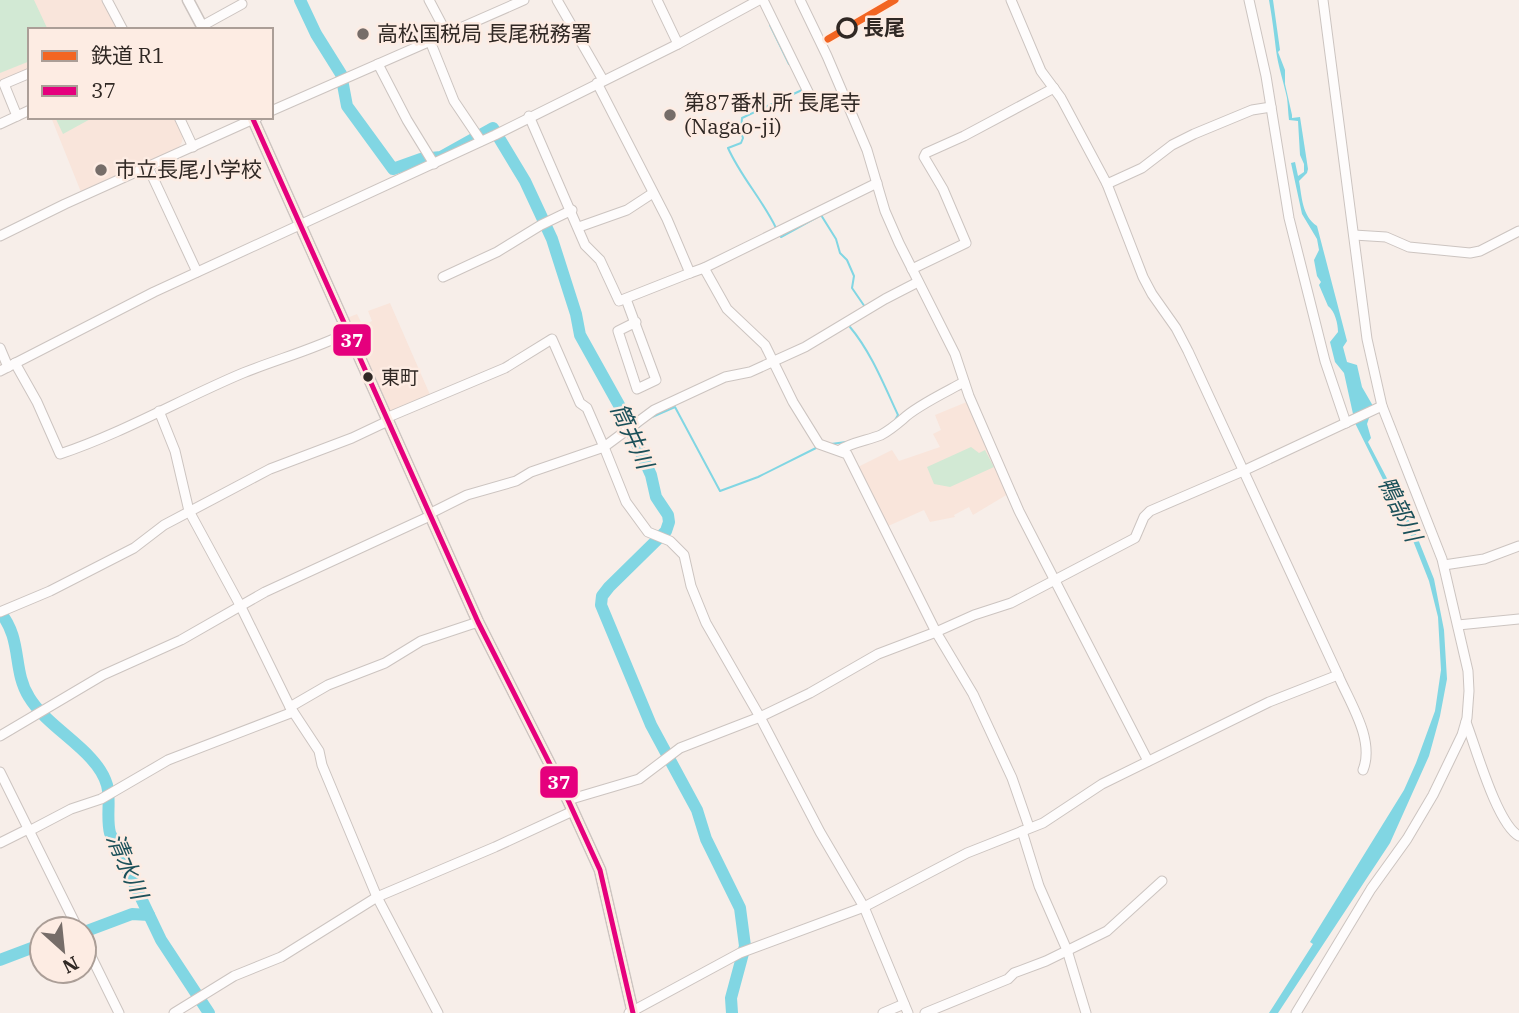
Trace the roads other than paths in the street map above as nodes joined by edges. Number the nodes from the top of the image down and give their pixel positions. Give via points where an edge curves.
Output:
1 (107, 0) edge
2 (188, 0) edge
3 (429, 0) edge
4 (524, 0) edge
5 (557, 0) edge
6 (657, 0) edge
7 (761, 0) edge
8 (800, 0) edge
9 (1011, 0) edge
10 (1249, 0) edge
11 (1323, 0) edge
12 (242, 4) dead end
13 (122, 28) edge
14 (203, 28) edge
15 (446, 34) junction
16 (430, 41) junction
17 (678, 44) junction
18 (378, 64) junction
19 (28, 74) edge
20 (600, 82) junction
21 (1054, 88) junction
22 (814, 104) dead end
23 (1270, 107) junction
24 (273, 110) edge
25 (28, 111) edge
26 (18, 116) junction
27 (529, 116) junction
28 (180, 119) edge
29 (253, 119) edge
30 (255, 119) edge
31 (0, 124) edge
32 (478, 137) junction
33 (193, 147) junction
34 (434, 164) junction
35 (148, 167) junction
36 (877, 183) junction
37 (1107, 184) junction
38 (653, 193) junction
39 (572, 210) junction
40 (300, 223) junction
41 (579, 227) junction
42 (1519, 231) edge
43 (1354, 235) junction
44 (0, 236) edge
45 (704, 268) junction
46 (912, 269) junction
47 (197, 272) junction
48 (690, 273) junction
49 (443, 277) dead end
50 (918, 282) junction
51 (626, 299) junction
52 (636, 322) junction
53 (349, 332) junction
54 (0, 348) edge
55 (773, 362) junction
56 (8, 367) edge
57 (964, 382) junction
58 (1380, 407) junction
59 (159, 411) junction
60 (387, 419) junction
61 (1348, 422) junction
62 (604, 447) junction
63 (840, 450) junction
64 (1243, 471) junction
65 (189, 511) junction
66 (429, 515) junction
67 (1519, 546) edge
68 (1444, 565) junction
69 (1053, 579) junction
70 (240, 605) junction
71 (3, 611) edge
72 (1519, 619) edge
73 (478, 622) junction
74 (1458, 625) junction
75 (936, 632) junction
76 (1338, 675) junction
77 (291, 709) junction
78 (761, 717) junction
79 (1466, 722) junction
80 (0, 736) edge
81 (1148, 761) junction
82 (1363, 770) dead end
83 (0, 772) edge
84 (570, 806) junction
85 (1026, 829) junction
86 (28, 830) junction
87 (1519, 836) edge
88 (0, 843) edge
89 (1162, 881) dead end
90 (377, 897) junction
91 (864, 907) junction
92 (71, 915) edge
93 (1068, 950) junction
94 (98, 970) edge
95 (906, 1009) edge
96 (119, 1013) edge
97 (174, 1013) edge
98 (438, 1013) edge
99 (631, 1013) edge
100 (883, 1013) edge
101 (925, 1013) edge
102 (1086, 1013) edge
103 (1296, 1013) edge

1 - 13 street
2 - 14 main road
3 - 15 street
4 - 15 street
5 - 20 street
6 - 17 street
7 - 17 street
7 - 22 street
8 - 36 street via 848,102
9 - 21 street via 1041,71
10 - 23 street
11 - 43 street
12 - 14 street
15 - 16 street
16 - 18 street
16 - 32 street via 454,102
17 - 20 street
18 - 24 street
18 - 34 street
19 - 26 street via 4,84
20 - 27 street
20 - 38 street
21 - 37 street
21 - 46 street via 926,153 966,243
23 - 37 street via 1194,134 1143,168
23 - 61 street via 1289,218 1325,361
25 - 26 street
26 - 31 street
27 - 32 street via 495,135
27 - 39 street
28 - 33 street
29 - 33 street
30 - 40 main road
32 - 34 street
33 - 35 street
34 - 40 street
35 - 44 street
35 - 47 street
36 - 45 street
36 - 46 street
37 - 64 street via 1143,277 1182,340
38 - 41 street via 627,210
38 - 48 street
39 - 41 street
39 - 49 street
40 - 47 street
40 - 53 main road
41 - 51 street via 619,301
42 - 43 street via 1471,253
43 - 58 street
45 - 48 street
45 - 55 street via 727,309 758,337
46 - 50 street
47 - 56 street
48 - 51 street
50 - 55 street via 824,338
50 - 57 street via 955,354
51 - 52 street
52 - 52 street via 618,331 618,337 637,388 656,380
53 - 59 street
53 - 60 main road
54 - 56 street
55 - 62 street via 725,377 643,417
55 - 63 street via 819,444
56 - 59 street via 37,402 60,454
57 - 63 street via 899,425
57 - 69 street
58 - 61 street
58 - 68 street
59 - 65 street via 175,451
60 - 62 street via 505,368 552,339
60 - 65 street via 352,438 270,469
60 - 66 main road
61 - 64 street
62 - 66 street via 467,495
62 - 78 street via 621,494 643,527 680,548 698,607
63 - 75 street via 856,471
64 - 69 street via 1150,511 1135,538
64 - 76 street
65 - 70 street
65 - 71 street via 134,548
66 - 70 street
66 - 73 main road
67 - 68 street via 1484,559
68 - 74 street
69 - 75 street via 1011,603
69 - 81 street
70 - 77 street
70 - 80 street via 103,675
72 - 74 street
73 - 77 street via 421,641 385,663 328,685
73 - 84 main road
74 - 79 street via 1468,671
75 - 78 street via 878,654
75 - 85 street via 974,694 1012,778
76 - 81 street via 1269,702
76 - 82 street via 1366,742
77 - 86 street via 167,760 101,799
77 - 90 street via 319,751
78 - 84 street via 672,753 639,779
78 - 91 street
79 - 87 street via 1497,803 1509,828
79 - 103 street via 1433,796
81 - 85 street via 1102,784 1044,823
83 - 86 street
84 - 90 street via 505,843
84 - 99 main road via 600,870
85 - 91 street via 944,863
85 - 93 street via 1039,886
86 - 88 street
86 - 92 street
89 - 93 street via 1107,931
90 - 97 street via 281,957 234,976
90 - 98 street
91 - 95 street
91 - 99 street via 744,952
93 - 101 street
93 - 102 street
94 - 96 street
95 - 100 street

